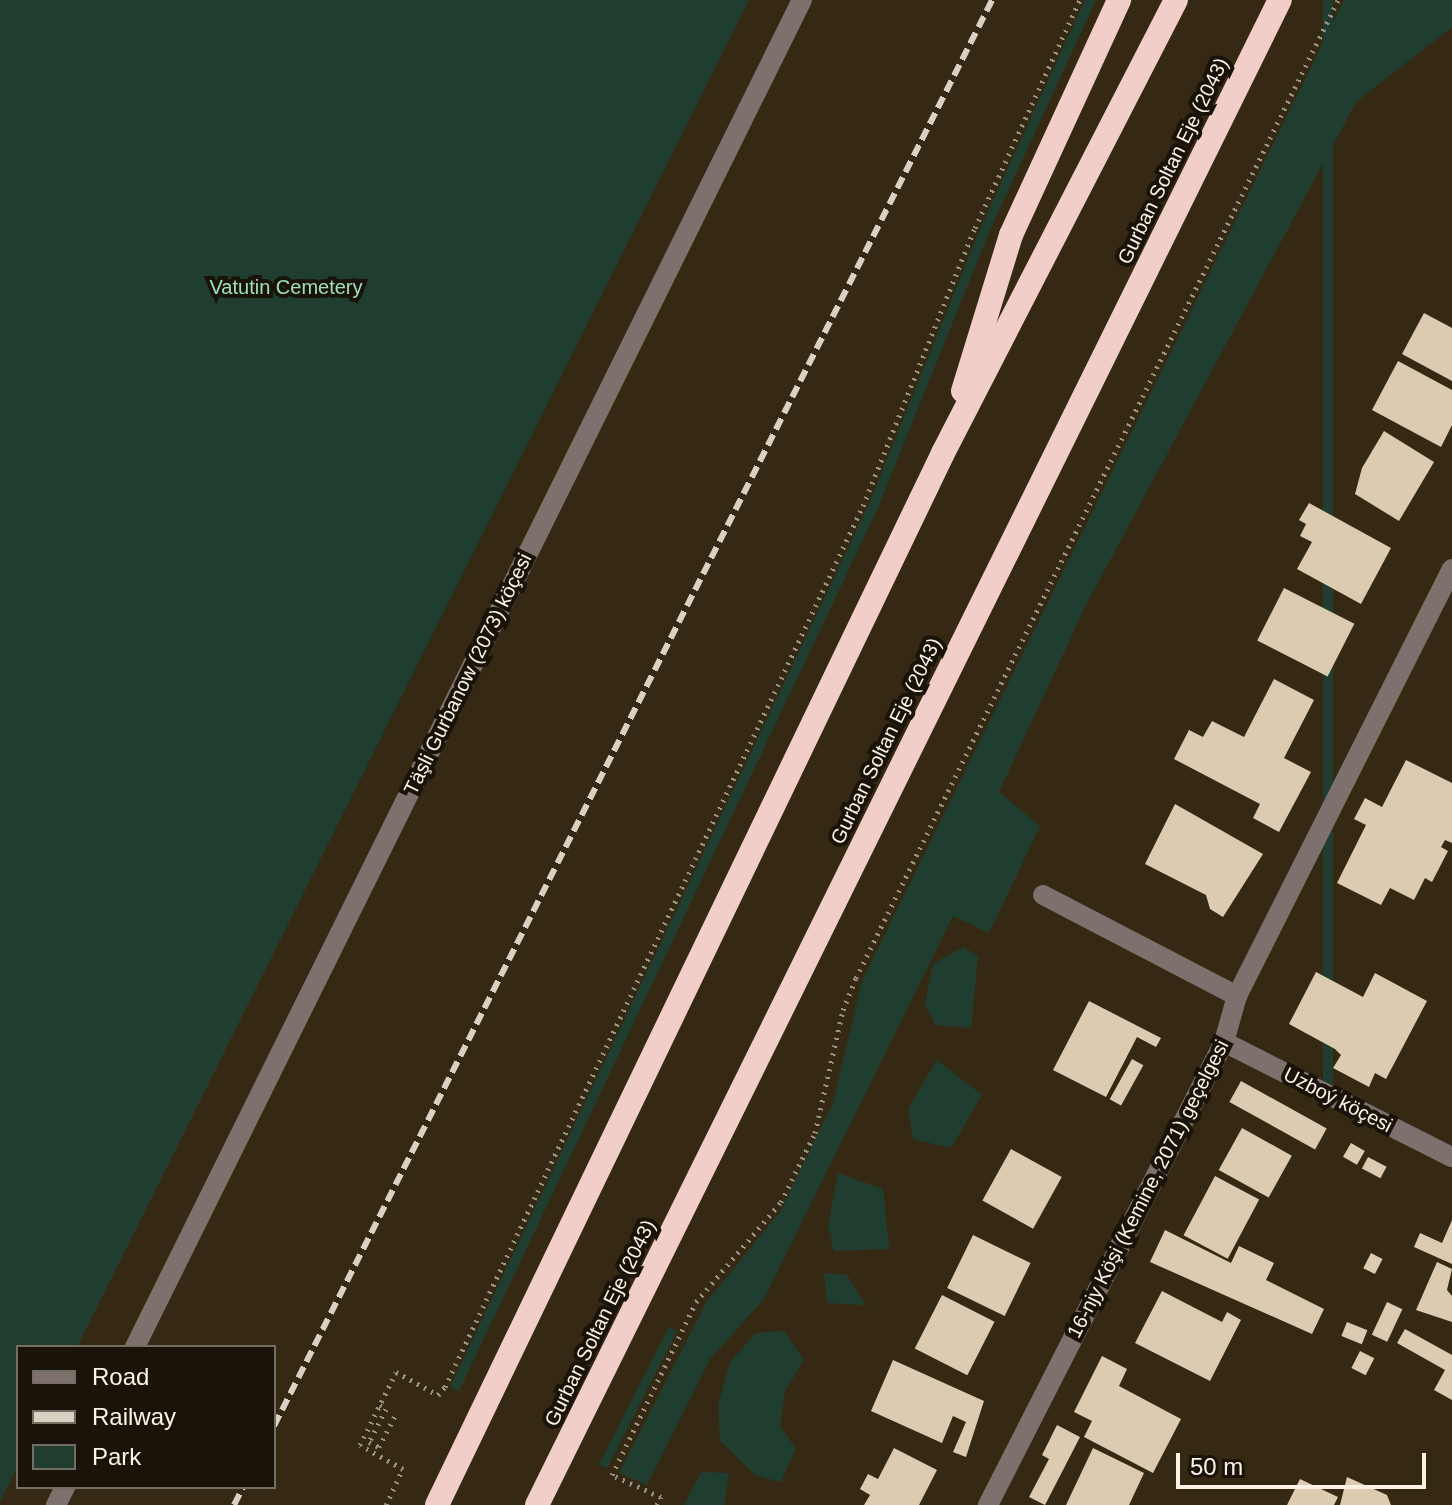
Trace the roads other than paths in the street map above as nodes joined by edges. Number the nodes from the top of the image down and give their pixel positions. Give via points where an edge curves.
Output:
1 (802, 0) edge
2 (1119, 0) edge
3 (1176, 0) edge
4 (1280, 0) edge
5 (943, 453) junction
6 (1452, 569) edge
7 (1043, 895) dead end
8 (1237, 996) junction
9 (1224, 1042) junction
10 (1452, 1157) edge
11 (136, 1345) edge
12 (437, 1505) edge
13 (537, 1505) edge
14 (988, 1505) edge

1 - 11 street, Täşli Gurbanow (2073) köçesi
2 - 5 highway via 1011,235
3 - 5 highway
4 - 13 highway, Gurban Soltan Eje (2043)
5 - 12 highway
6 - 8 street, 16-njy Köşi (Kemine, 2071) geçelgesi
7 - 8 street
8 - 9 street, 16-njy Köşi (Kemine, 2071) geçelgesi
9 - 10 street, Uzboý köçesi
9 - 14 street, 16-njy Köşi (Kemine, 2071) geçelgesi

